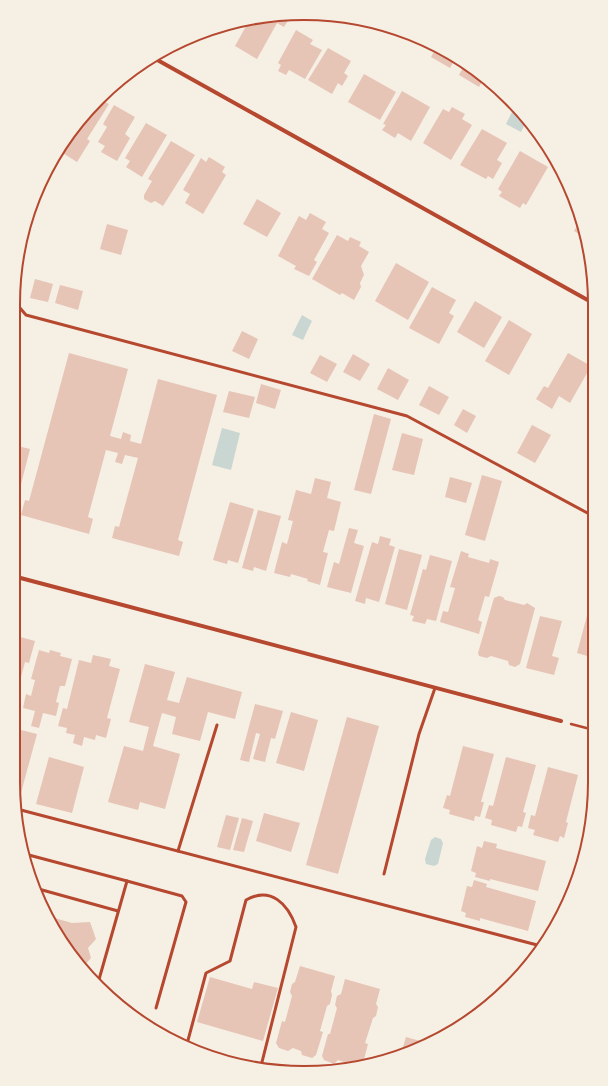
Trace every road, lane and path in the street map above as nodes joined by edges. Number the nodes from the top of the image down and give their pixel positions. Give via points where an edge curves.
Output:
1 (158, 60) edge
2 (588, 300) edge
3 (20, 308) edge
4 (588, 513) edge
5 (20, 578) edge
6 (435, 688) junction
7 (561, 721) joint
8 (217, 725) dead end
9 (588, 728) edge
10 (21, 810) edge
11 (178, 851) junction
12 (30, 855) edge
13 (384, 874) dead end
14 (127, 881) junction
15 (42, 890) edge
16 (118, 911) junction
17 (536, 945) edge
18 (99, 979) edge
19 (156, 1008) dead end
20 (188, 1041) edge
21 (262, 1063) edge

1 - 2 street
3 - 4 lane via 26,315 407,416
5 - 6 street
6 - 7 street
6 - 13 lane via 419,734
7 - 9 path
8 - 11 lane
10 - 11 lane
11 - 17 lane
12 - 14 lane
14 - 16 lane
14 - 19 lane via 182,896 186,902
15 - 16 lane
16 - 18 lane
20 - 21 lane via 206,973 230,961 246,900 255,895 268,895 280,900 292,915 296,927

